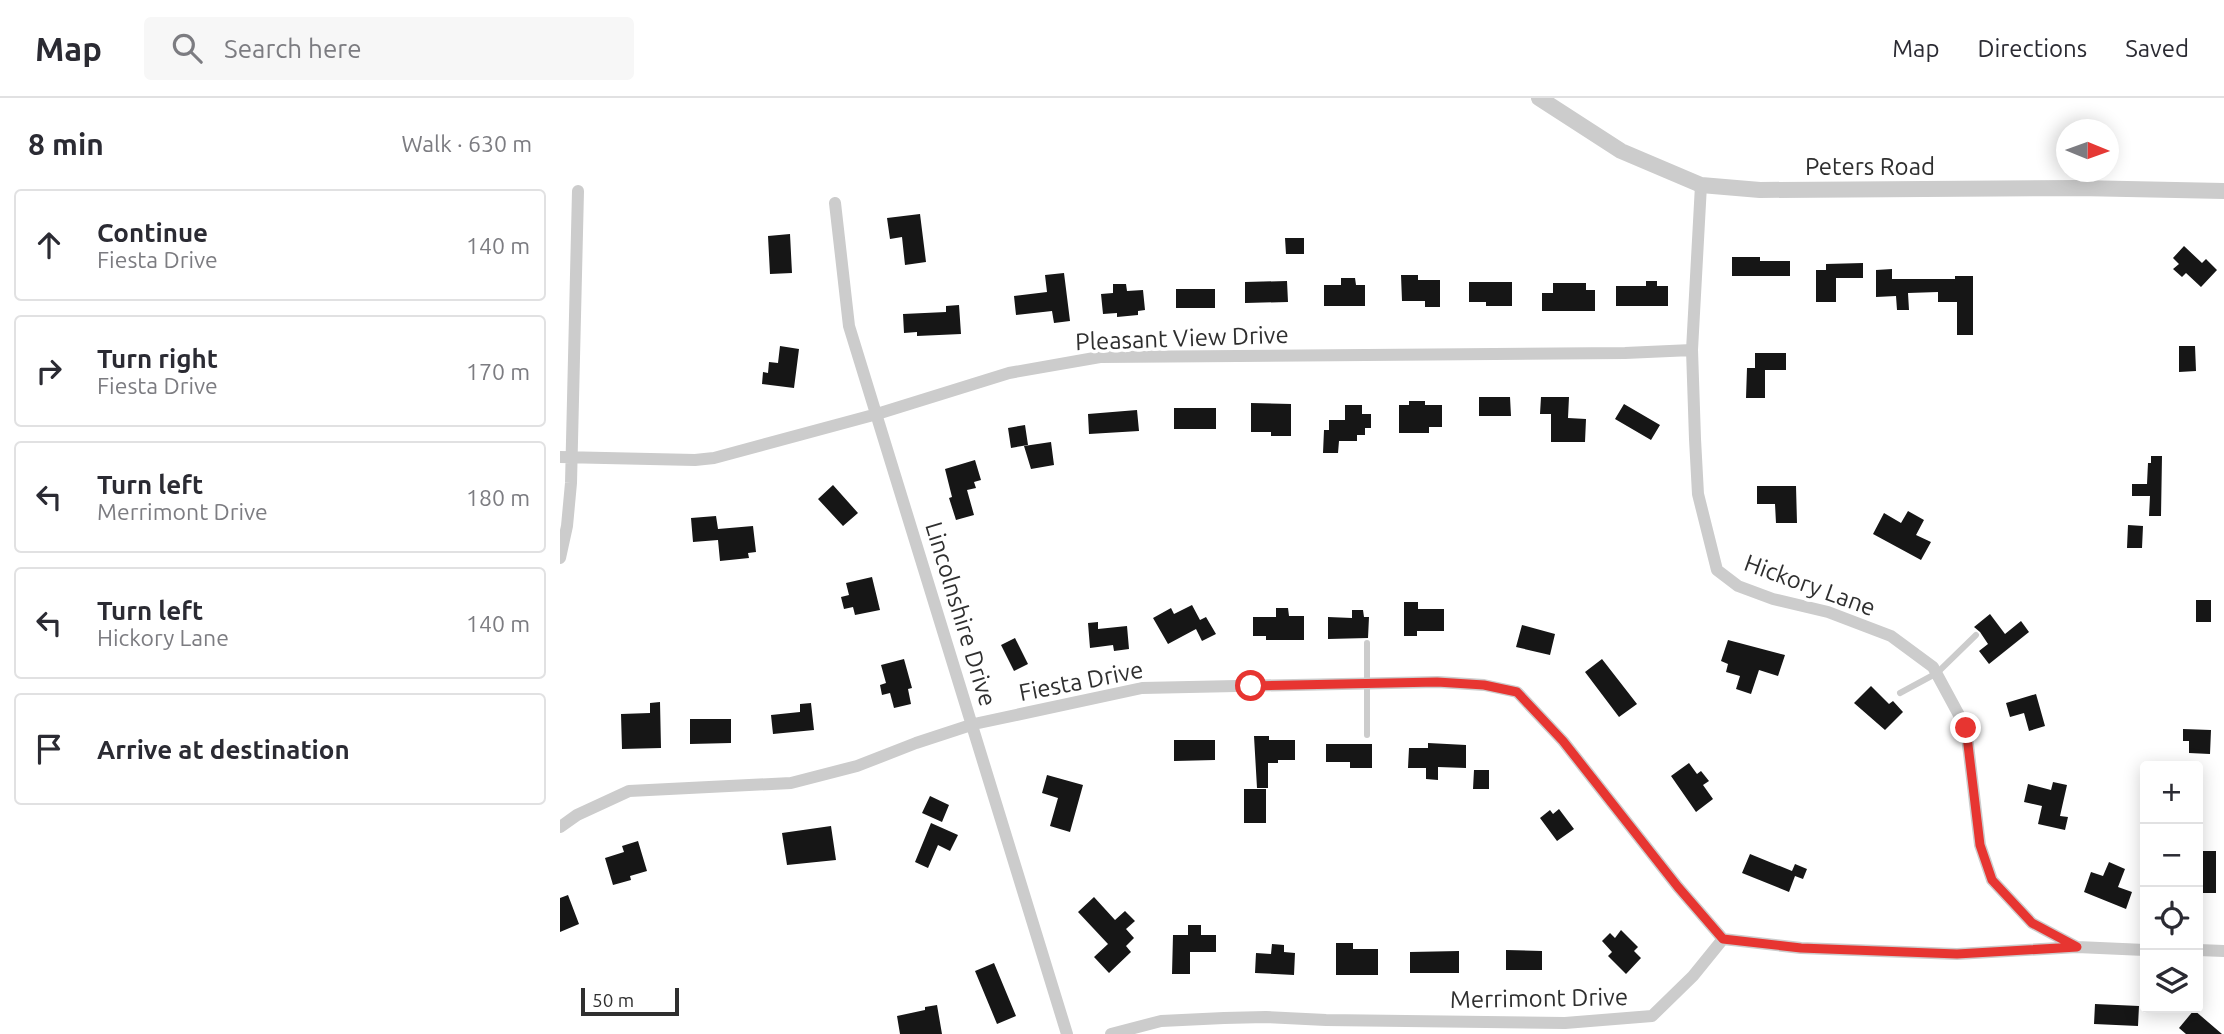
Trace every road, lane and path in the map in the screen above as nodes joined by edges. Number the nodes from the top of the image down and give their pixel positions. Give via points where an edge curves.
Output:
1 (1539, 98) edge
2 (1701, 185) junction
3 (578, 191) dead end
4 (2224, 191) edge
5 (835, 203) dead end
6 (1692, 350) junction
7 (877, 414) junction
8 (566, 457) edge
9 (560, 558) edge
10 (1976, 635) dead end
11 (1367, 643) dead end
12 (1937, 673) junction
13 (1368, 684) junction
14 (1900, 693) dead end
15 (974, 724) junction
16 (1367, 735) dead end
17 (560, 827) edge
18 (1723, 939) junction
19 (2077, 947) junction
20 (2140, 950) edge
21 (2203, 950) edge
22 (2224, 951) edge
23 (1521, 1029) edge
24 (1067, 1034) edge
25 (1111, 1034) edge

1 - 2 street, Peters Road via 1621,151
2 - 4 street, Peters Road via 1760,190
2 - 6 street, Hickory Lane
3 - 8 street
5 - 7 street, Lincolnshire Drive via 849,326
6 - 7 street, Pleasant View Drive via 1100,357 1009,373
6 - 12 street, Hickory Lane via 1698,494 1717,570 1738,586 1891,636
7 - 8 street, Pleasant View Drive via 695,460
7 - 15 street, Lincolnshire Drive
8 - 9 street via 567,526
10 - 12 lane
11 - 13 lane
12 - 14 lane
12 - 19 street, Hickory Lane via 1966,728 1980,845 1992,880 2032,923
13 - 15 street, Fiesta Drive via 1142,688
13 - 16 lane
13 - 18 street, Fiesta Drive via 1437,682 1517,692 1563,741
15 - 17 street, Fiesta Drive via 857,766 791,783 629,791
15 - 24 street, Lincolnshire Drive
18 - 19 street via 1801,948 1957,954
18 - 23 street, Merrimont Drive via 1652,1016
19 - 20 street
21 - 22 street
23 - 25 street, Merrimont Drive via 1266,1017 1161,1021

